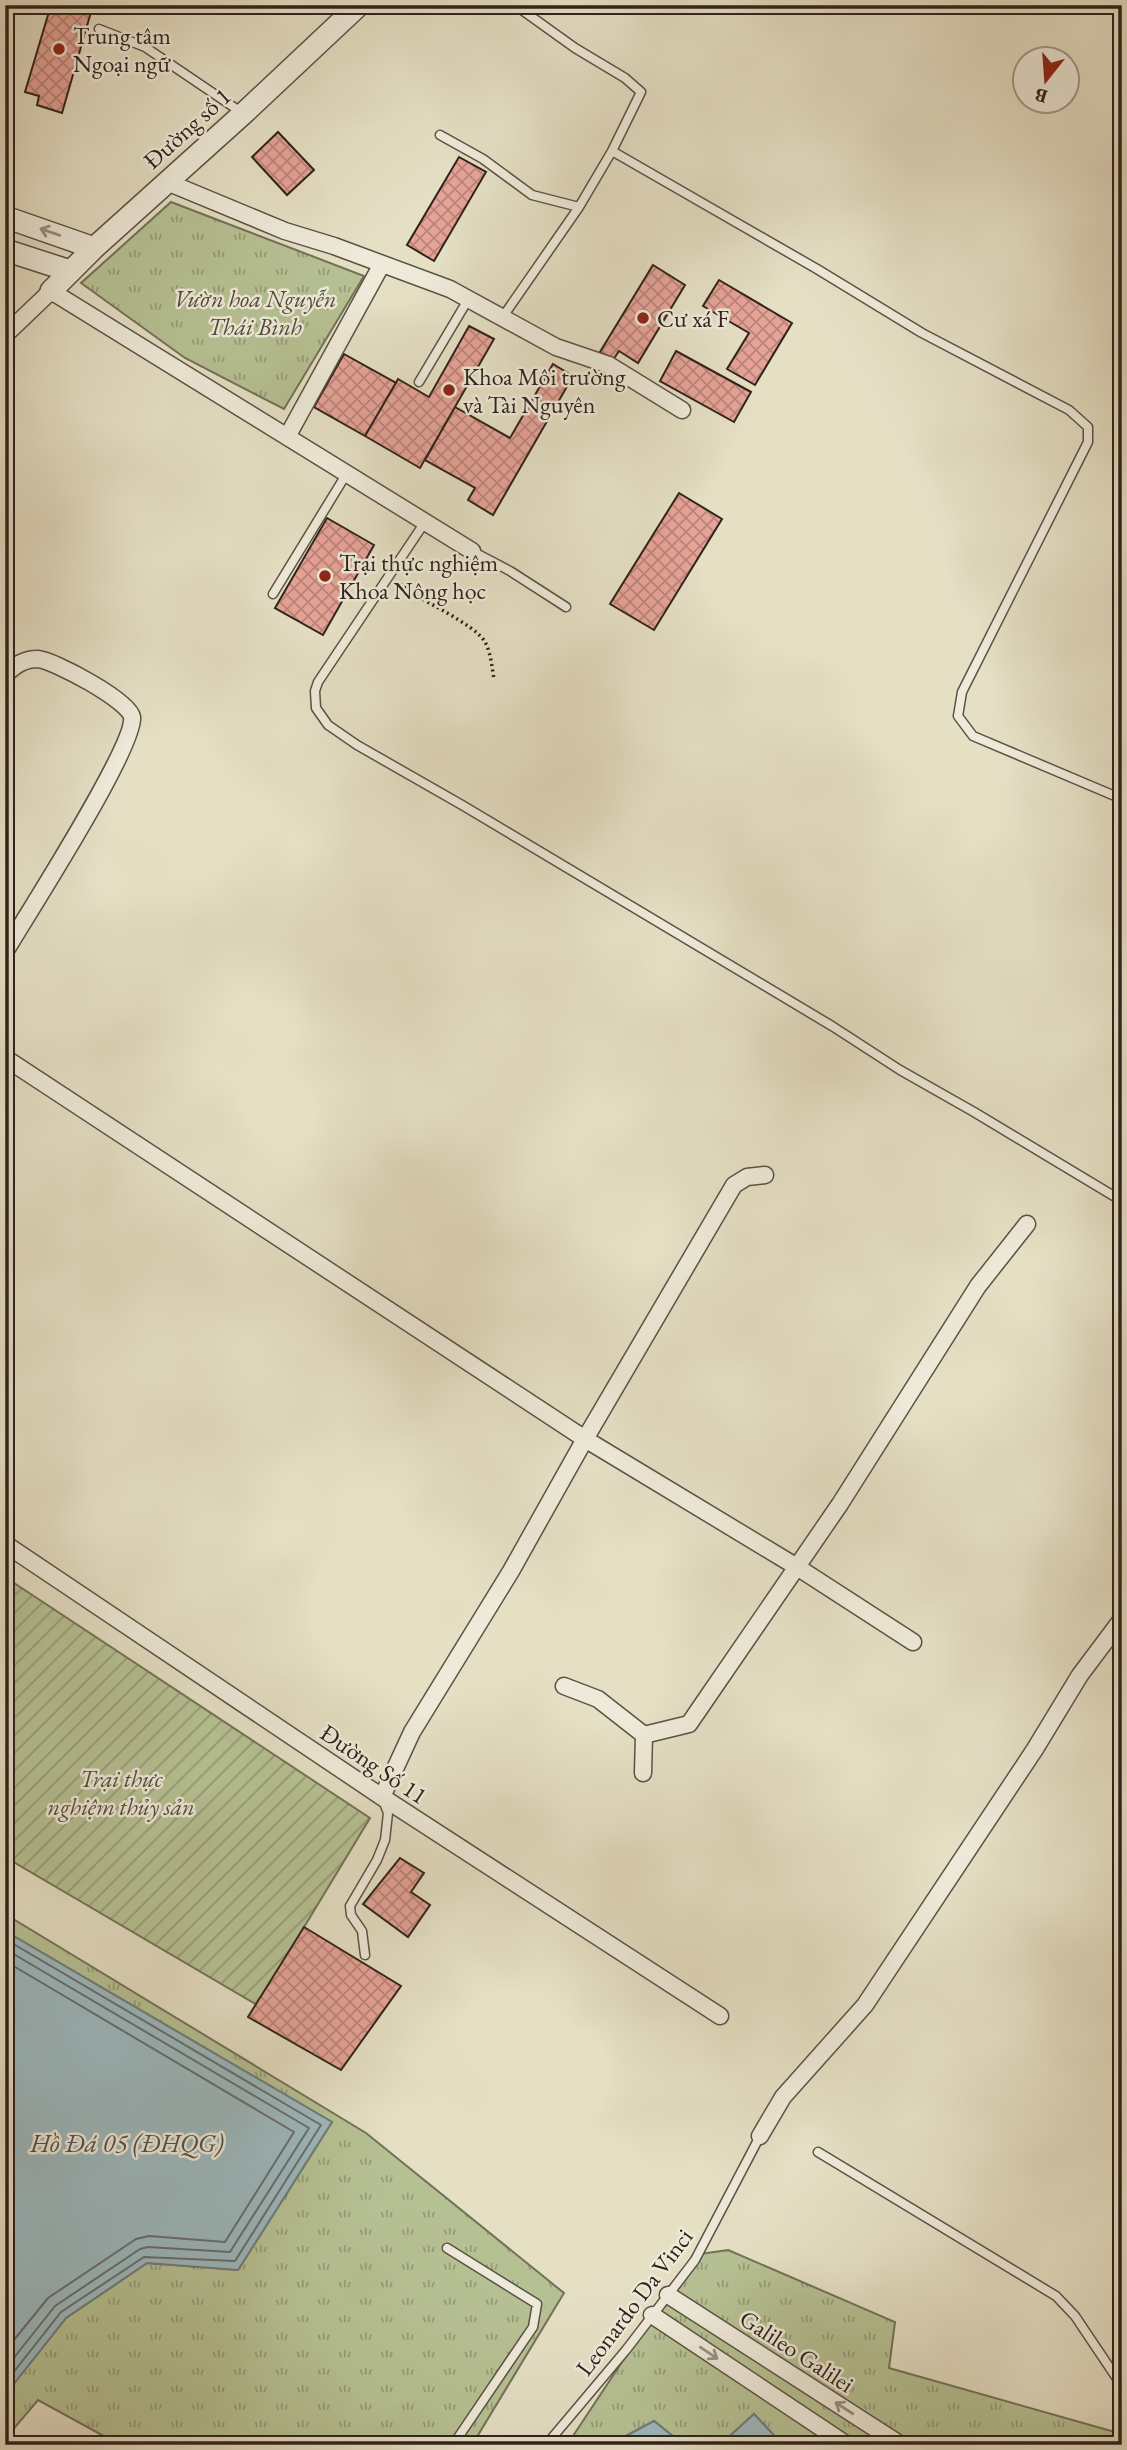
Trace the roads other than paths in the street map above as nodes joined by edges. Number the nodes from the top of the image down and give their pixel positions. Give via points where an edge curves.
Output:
1 (359, 5) edge
2 (516, 5) edge
3 (99, 29) dead end
4 (244, 113) junction
5 (440, 135) dead end
6 (612, 151) junction
7 (167, 182) junction
8 (579, 207) junction
9 (5, 217) edge
10 (94, 248) junction
11 (5, 250) edge
12 (382, 264) junction
13 (70, 271) junction
14 (51, 291) junction
15 (469, 298) junction
16 (502, 318) junction
17 (5, 335) edge
18 (419, 382) dead end
19 (682, 410) dead end
20 (287, 437) junction
21 (347, 474) junction
22 (425, 522) junction
23 (472, 551) joint
24 (273, 594) dead end
25 (566, 607) dead end
26 (5, 675) edge
27 (1122, 799) edge
28 (5, 952) edge
29 (5, 1058) edge
30 (765, 1175) dead end
31 (1122, 1200) edge
32 (1027, 1224) dead end
33 (585, 1439) junction
34 (5, 1544) edge
35 (797, 1567) junction
36 (1122, 1619) edge
37 (914, 1642) dead end
38 (564, 1686) dead end
39 (644, 1735) junction
40 (643, 1773) dead end
41 (382, 1797) junction
42 (365, 1955) dead end
43 (720, 2016) dead end
44 (760, 2136) joint
45 (818, 2152) dead end
46 (447, 2248) dead end
47 (668, 2295) junction
48 (653, 2315) junction
49 (1122, 2386) edge
50 (453, 2445) edge
51 (546, 2445) edge
52 (847, 2445) edge
53 (901, 2445) edge

1 - 4 street, Đường số 1
2 - 6 lane via 640,92
3 - 4 lane via 145,47
4 - 7 street, Đường số 1
5 - 8 lane via 532,195
6 - 8 lane
6 - 27 lane via 922,333 1069,410 1088,427 1088,442 962,692 958,716 973,736
7 - 10 street, Đường số 1
7 - 12 street via 285,231
8 - 16 lane
10 -> 9 street
10 - 13 street, Đường số 1
11 - 13 street
12 - 15 street
12 - 20 street
13 - 14 street, Đường số 1
14 - 17 street
14 - 20 street
15 - 16 street
15 - 18 lane
16 - 19 street via 556,347 609,365
20 - 21 street
21 - 22 street
21 - 24 lane
22 - 23 street
22 - 31 lane via 314,691 316,708 328,725
23 - 25 lane
26 - 28 street via 30,659 54,663 112,696 132,716 109,775
29 - 33 street
30 - 33 street via 747,1177 734,1185
32 - 35 street via 978,1286
33 - 35 street
33 - 41 street via 412,1732
34 - 41 street, Đường Số 11
35 - 37 street
35 - 39 street via 689,1724
36 - 44 street via 1080,1675 865,2005 783,2097
38 - 39 street via 598,1699
39 - 40 street
41 - 42 lane via 388,1813 384,1840 351,1906 351,1915 362,1931
41 - 43 street, Đường Số 11
44 - 47 lane, Leonardo Da Vinci via 695,2260
45 - 49 lane via 1056,2296
46 - 50 lane via 537,2304 533,2327
47 - 48 lane, Leonardo Da Vinci
53 -> 47 street, Galileo Galilei
48 - 51 lane, Leonardo Da Vinci
48 -> 52 street, Galileo Galilei

